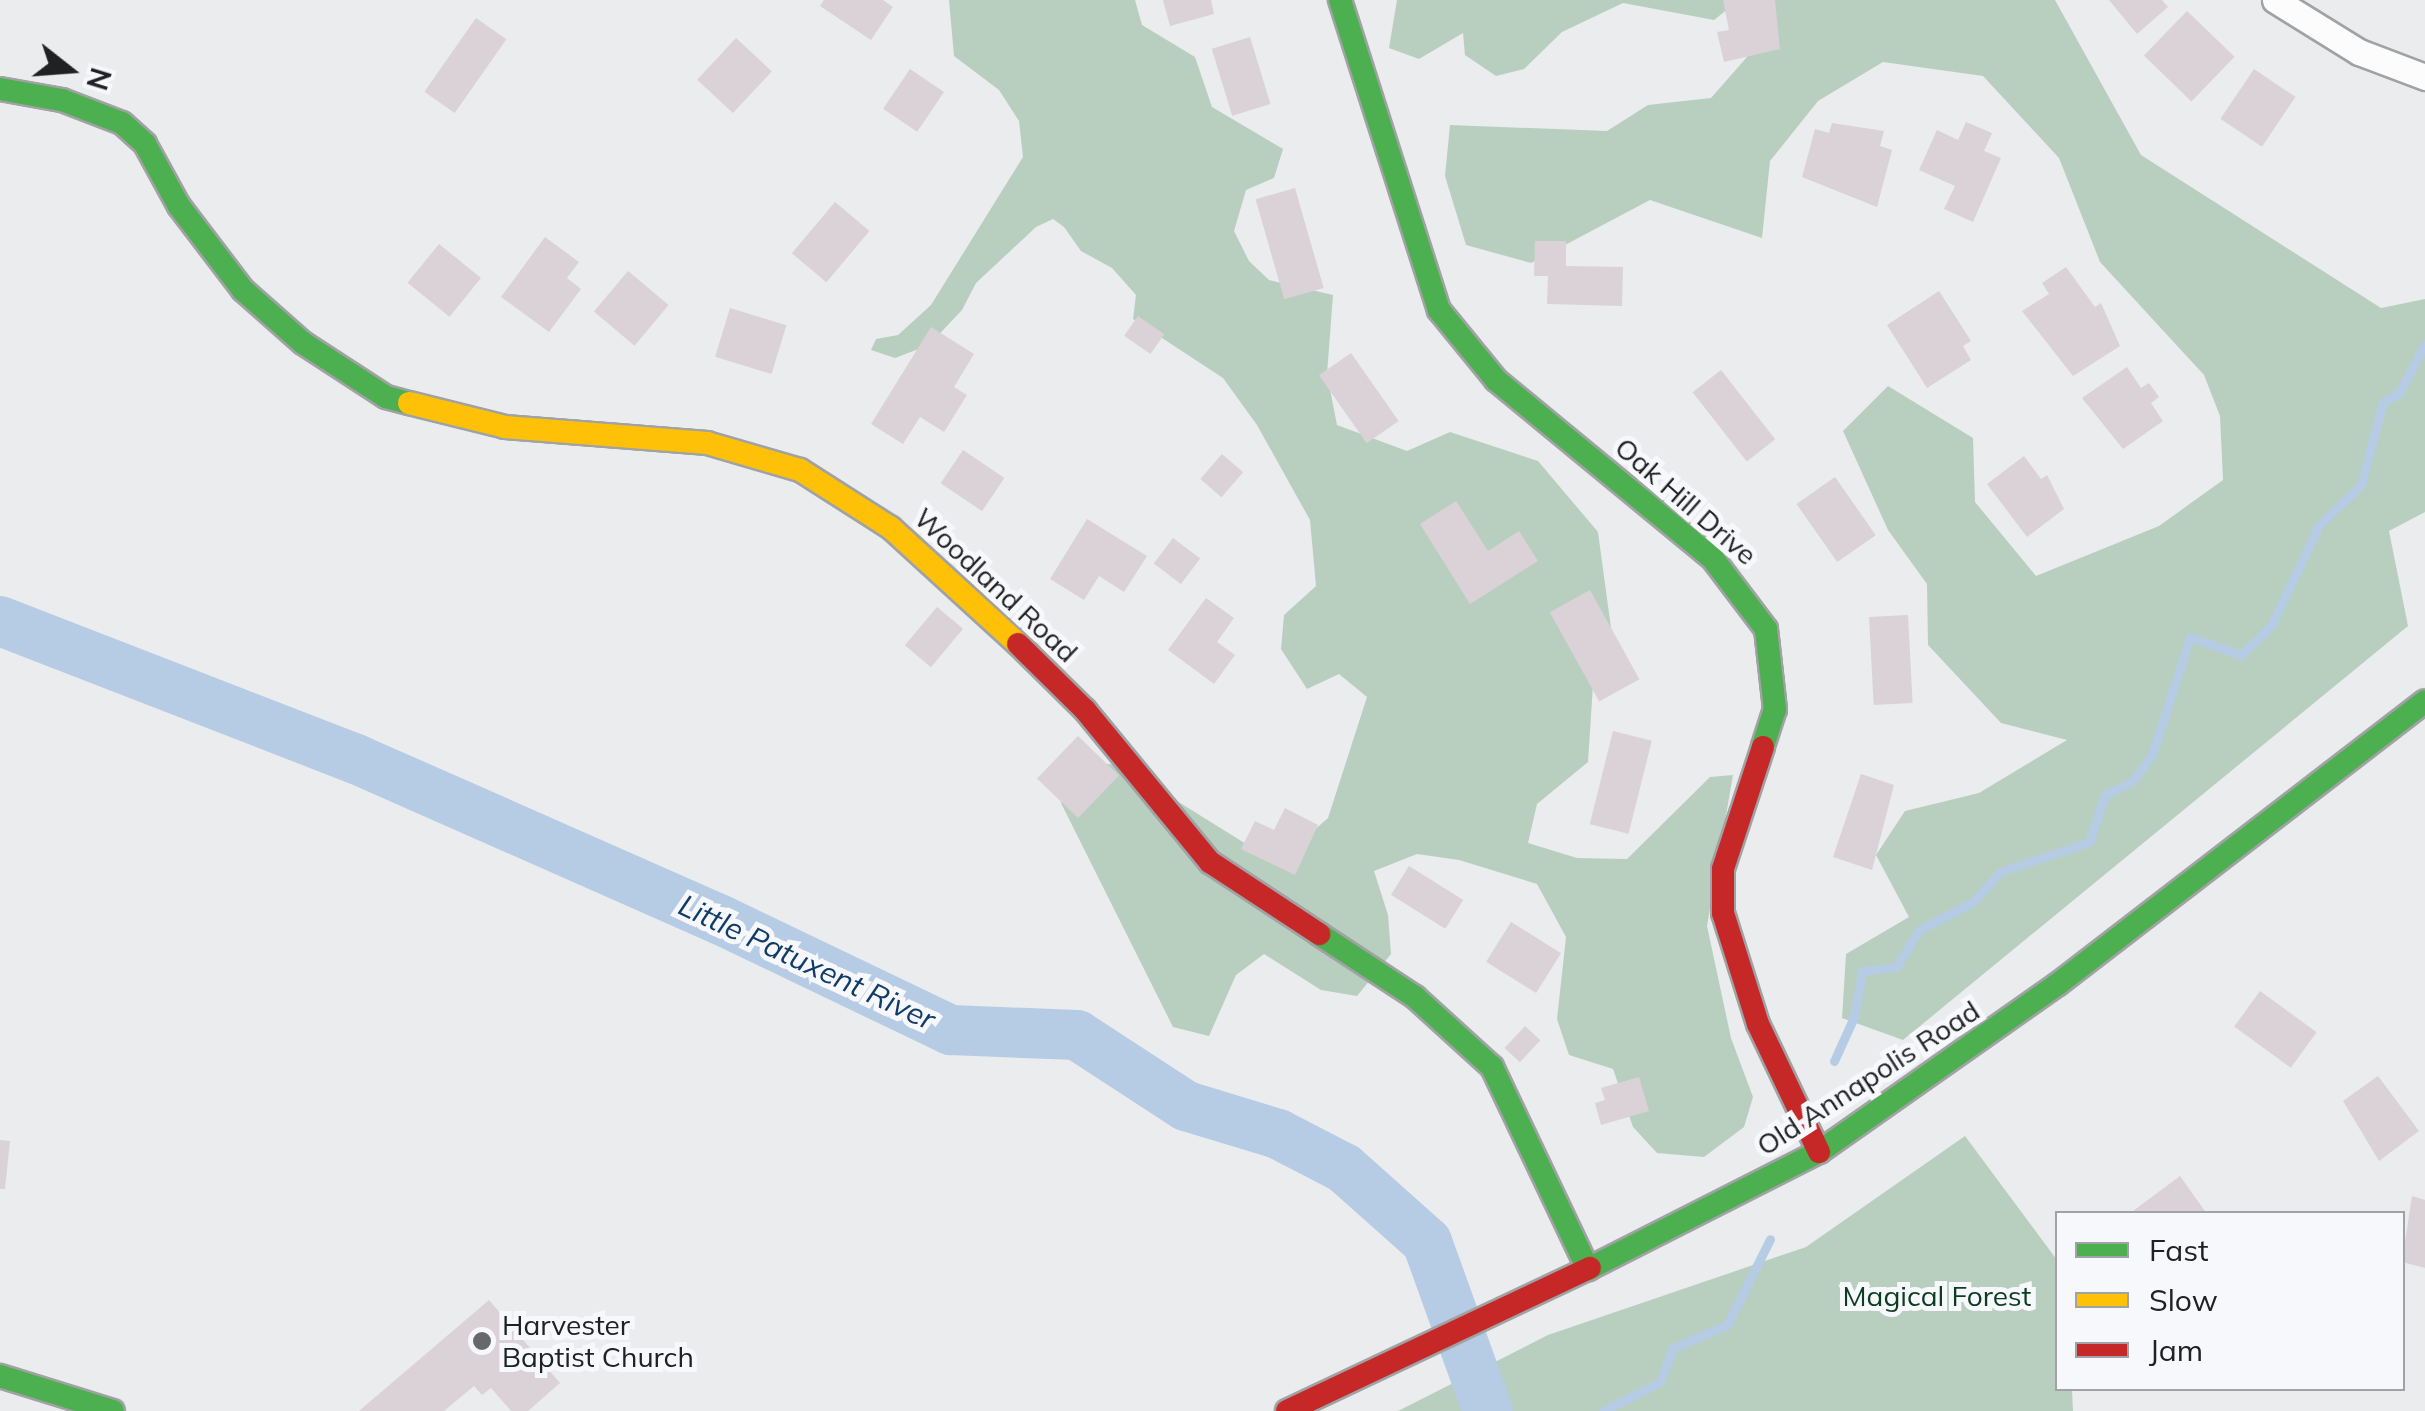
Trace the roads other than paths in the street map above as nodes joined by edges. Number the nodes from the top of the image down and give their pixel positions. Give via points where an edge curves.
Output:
1 (1340, 0) edge
2 (2275, 0) edge
3 (2425, 77) edge
4 (0, 89) edge
5 (2425, 701) edge
6 (1820, 1152) junction
7 (1588, 1269) junction
8 (0, 1376) edge
9 (113, 1411) edge
10 (1286, 1411) edge

1 - 6 street, Oak Hill Drive via 1422,265 1448,322 1496,380 1712,559 1766,629 1776,710 1723,869 1724,913 1758,1024
2 - 3 street via 2358,52
4 - 7 street, Woodland Road via 62,100 122,123 145,144 180,206 243,290 308,347 386,397 444,416 552,435 707,443 751,453 800,470 891,528 951,577 1085,710 1210,862 1415,998 1492,1067
5 - 6 street, Old Annapolis Road via 2042,995
6 - 7 street, Old Annapolis Road
7 - 10 street, Old Annapolis Road
8 - 9 street

